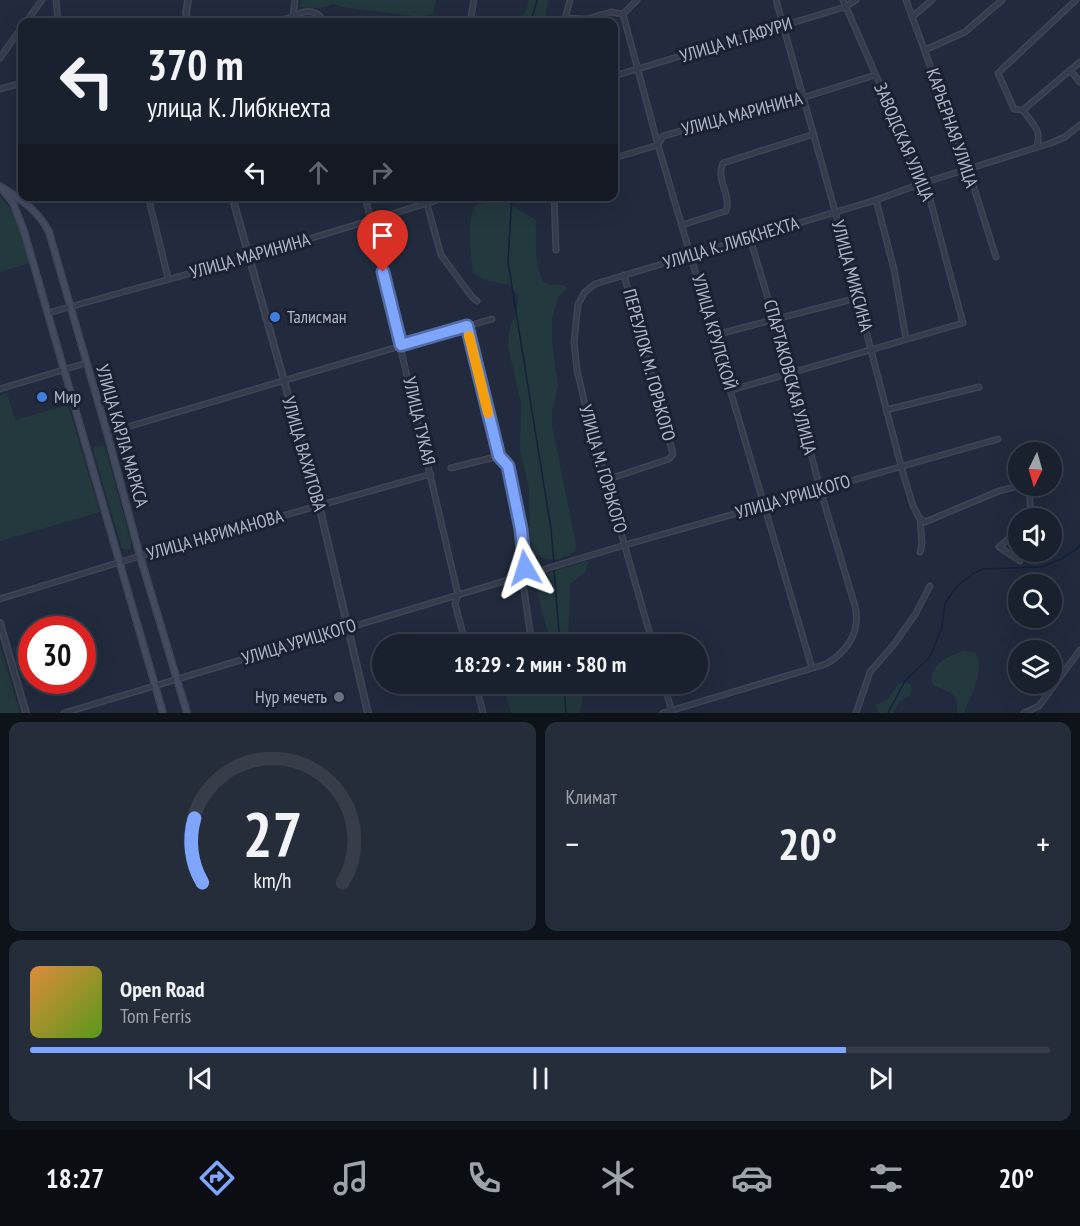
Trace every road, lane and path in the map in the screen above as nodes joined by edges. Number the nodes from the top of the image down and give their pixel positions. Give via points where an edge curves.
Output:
1 (42, 0) edge
2 (56, 0) edge
3 (295, 0) edge
4 (474, 0) edge
5 (570, 0) edge
6 (637, 0) edge
7 (776, 0) edge
8 (843, 0) edge
9 (856, 0) edge
10 (906, 0) edge
11 (932, 0) edge
12 (1002, 0) edge
13 (1076, 0) edge
14 (187, 1) edge
15 (845, 7) junction
16 (623, 14) junction
17 (293, 16) junction
18 (912, 17) junction
19 (29, 18) edge
20 (58, 18) edge
21 (187, 18) edge
22 (285, 18) edge
23 (320, 18) edge
24 (471, 18) edge
25 (566, 18) edge
26 (590, 18) edge
27 (785, 26) junction
28 (18, 33) edge
29 (925, 50) junction
30 (0, 58) edge
31 (1080, 62) edge
32 (639, 69) junction
33 (1070, 70) junction
34 (618, 75) edge
35 (874, 75) junction
36 (1080, 82) edge
37 (18, 84) edge
38 (0, 89) edge
39 (805, 97) junction
40 (1023, 110) junction
41 (1080, 125) edge
42 (814, 134) junction
43 (658, 145) junction
44 (1036, 147) junction
45 (618, 157) edge
46 (968, 169) junction
47 (923, 183) junction
48 (0, 186) edge
49 (18, 198) edge
50 (876, 200) junction
51 (23, 201) edge
52 (149, 201) edge
53 (233, 201) edge
54 (366, 201) edge
55 (436, 201) edge
56 (554, 201) edge
57 (427, 204) junction
58 (835, 211) junction
59 (371, 221) junction
60 (682, 225) junction
61 (750, 238) junction
62 (556, 250) dead end
63 (692, 255) junction
64 (249, 257) junction
65 (996, 257) dead end
66 (624, 275) junction
67 (168, 279) junction
68 (585, 292) joint
69 (857, 298) junction
70 (477, 301) dead end
71 (71, 306) junction
72 (48, 313) junction
73 (492, 319) dead end
74 (775, 319) junction
75 (467, 326) junction
76 (715, 336) junction
77 (906, 339) junction
78 (401, 345) junction
79 (871, 348) junction
80 (86, 363) junction
81 (63, 370) junction
82 (790, 372) junction
83 (284, 380) junction
84 (979, 387) dead end
85 (0, 389) edge
86 (732, 390) junction
87 (886, 410) junction
88 (107, 433) junction
89 (998, 440) dead end
90 (499, 456) junction
91 (901, 466) junction
92 (452, 468) dead end
93 (431, 474) junction
94 (606, 480) junction
95 (820, 489) junction
96 (1008, 489) edge
97 (319, 505) junction
98 (764, 506) junction
99 (920, 519) junction
100 (1008, 539) edge
101 (625, 545) junction
102 (920, 552) dead end
103 (1008, 553) edge
104 (140, 556) junction
105 (119, 562) junction
106 (522, 576) junction
107 (930, 586) dead end
108 (458, 595) junction
109 (0, 599) edge
110 (0, 622) edge
111 (348, 627) junction
112 (463, 634) edge
113 (530, 634) edge
114 (650, 634) edge
115 (1080, 650) edge
116 (812, 668) junction
117 (178, 681) junction
118 (156, 687) junction
119 (478, 694) edge
120 (667, 694) edge
121 (1039, 706) junction
122 (672, 712) edge
123 (26, 713) edge
124 (64, 713) edge
125 (163, 713) edge
126 (187, 713) edge
127 (368, 713) edge
128 (483, 713) edge
129 (663, 713) edge
130 (856, 713) edge
131 (1027, 713) edge
132 (1043, 713) edge

1 - 19 street
2 - 20 street
3 - 17 street
4 - 24 street
5 - 25 street
6 - 16 street
7 - 27 street, УЛИЦА МИКСИНА
8 - 15 street, ЗАВОДСКАЯ УЛИЦА
9 - 15 street, УЛИЦА М. ГАФУРИ
10 - 18 street, КАРЬЕРНАЯ УЛИЦА
11 - 18 street
12 - 29 street via 965,32
13 - 40 street via 998,73 1014,109
14 - 21 street
15 - 27 street, УЛИЦА М. ГАФУРИ
15 - 35 street, ЗАВОДСКАЯ УЛИЦА
16 - 26 street via 611,12
16 - 32 street, УЛИЦА КРУПСКОЙ
17 - 22 street
17 - 23 street via 312,11
18 - 29 street, КАРЬЕРНАЯ УЛИЦА
27 - 32 street, УЛИЦА М. ГАФУРИ
27 - 39 street, УЛИЦА МИКСИНА
28 - 30 street
29 - 46 street, КАРЬЕРНАЯ УЛИЦА
31 - 33 street
32 - 34 street, УЛИЦА М. ГАФУРИ
32 - 43 street, УЛИЦА КРУПСКОЙ
33 - 36 street
33 - 40 street
35 - 39 street, УЛИЦА МАРИНИНА
35 - 47 street, ЗАВОДСКАЯ УЛИЦА
37 - 38 street
39 - 42 street, УЛИЦА МИКСИНА
39 - 43 street, УЛИЦА МАРИНИНА via 663,136
40 - 44 street via 1039,131
41 - 44 street, УЛИЦА К. ЛИБКНЕХТА via 1065,137
42 - 58 street, УЛИЦА МИКСИНА
42 - 60 street via 723,163 720,172 728,204 726,211
43 - 45 street, УЛИЦА МАРИНИНА
43 - 60 street, УЛИЦА КРУПСКОЙ
44 - 46 street, УЛИЦА К. ЛИБКНЕХТА
46 - 47 street, УЛИЦА К. ЛИБКНЕХТА
46 - 65 street, КАРЬЕРНАЯ УЛИЦА
47 - 50 street, УЛИЦА К. ЛИБКНЕХТА
47 - 77 street, ЗАВОДСКАЯ УЛИЦА via 963,323
48 - 49 main road, УЛИЦА КАРЛА МАРКСА
48 - 72 main road, УЛИЦА КАРЛА МАРКСА via 18,214
50 - 58 street, УЛИЦА К. ЛИБКНЕХТА
50 - 77 street via 894,269
51 - 71 main road, УЛИЦА КАРЛА МАРКСА via 43,220 49,232
52 - 67 street
53 - 64 street, УЛИЦА ВАХИТОВА
54 - 59 street, УЛИЦА ТУКАЯ
55 - 57 street, УЛИЦА МАРИНИНА
56 - 62 street
57 - 59 street, УЛИЦА МАРИНИНА
57 - 70 street via 441,255
58 - 61 street, УЛИЦА К. ЛИБКНЕХТА
58 - 69 street, УЛИЦА МИКСИНА
59 - 64 street, УЛИЦА МАРИНИНА
59 - 78 street, УЛИЦА ТУКАЯ
60 - 63 street, УЛИЦА КРУПСКОЙ
61 - 63 street, УЛИЦА К. ЛИБКНЕХТА
61 - 74 street, СПАРТАКОВСКАЯ УЛИЦА
63 - 66 street, УЛИЦА К. ЛИБКНЕХТА
63 - 76 street, УЛИЦА КРУПСКОЙ
64 - 67 street, УЛИЦА МАРИНИНА
64 - 83 street, УЛИЦА ВАХИТОВА
66 - 68 street, УЛИЦА К. ЛИБКНЕХТА via 595,284
66 - 94 street, ПЕРЕУЛОК М. ГОРЬКОГО via 673,454 669,459
67 - 71 street, УЛИЦА МАРИНИНА
68 - 94 street, УЛИЦА М. ГОРЬКОГО via 576,312 574,352
69 - 74 street
69 - 79 street, УЛИЦА МИКСИНА
71 - 72 street, УЛИЦА МАРИНИНА
71 - 80 main road, УЛИЦА КАРЛА МАРКСА
72 - 81 main road, УЛИЦА КАРЛА МАРКСА
73 - 75 street
74 - 76 street
74 - 82 street, СПАРТАКОВСКАЯ УЛИЦА
75 - 78 street
75 - 90 street
76 - 86 street, УЛИЦА КРУПСКОЙ
77 - 79 street
78 - 83 street
78 - 93 street, УЛИЦА ТУКАЯ
79 - 82 street
79 - 87 street, УЛИЦА МИКСИНА
80 - 81 street
80 - 88 main road, УЛИЦА КАРЛА МАРКСА
81 - 85 street
81 - 105 main road, УЛИЦА КАРЛА МАРКСА
82 - 86 street
82 - 95 street, СПАРТАКОВСКАЯ УЛИЦА
83 - 88 street
83 - 97 street, УЛИЦА ВАХИТОВА
84 - 87 street
86 - 98 street, УЛИЦА КРУПСКОЙ
87 - 91 street, УЛИЦА МИКСИНА
88 - 104 main road, УЛИЦА КАРЛА МАРКСА
89 - 91 street, УЛИЦА УРИЦКОГО
90 - 92 street
90 - 106 street via 508,466 521,529 525,568
91 - 95 street, УЛИЦА УРИЦКОГО
91 - 99 street, УЛИЦА МИКСИНА via 912,506
93 - 97 street, УЛИЦА НАРИМАНОВА
93 - 108 street, УЛИЦА ТУКАЯ
94 - 101 street, УЛИЦА М. ГОРЬКОГО
95 - 98 street, УЛИЦА УРИЦКОГО
95 - 116 street, СПАРТАКОВСКАЯ УЛИЦА via 857,621 851,641 838,657
96 - 99 street via 925,522
97 - 104 street, УЛИЦА НАРИМАНОВА
97 - 111 street, УЛИЦА ВАХИТОВА
98 - 101 street, УЛИЦА УРИЦКОГО
98 - 116 street, УЛИЦА КРУПСКОЙ
99 - 102 street, УЛИЦА МИКСИНА
100 - 103 street via 999,547
101 - 106 street, УЛИЦА УРИЦКОГО
101 - 114 street, УЛИЦА М. ГОРЬКОГО
104 - 105 street, УЛИЦА НАРИМАНОВА
104 - 117 main road, УЛИЦА КАРЛА МАРКСА
105 - 109 street, УЛИЦА НАРИМАНОВА
105 - 118 main road, УЛИЦА КАРЛА МАРКСА
106 - 108 street, УЛИЦА УРИЦКОГО
106 - 113 street
107 - 130 street via 916,613 870,672
108 - 111 street, УЛИЦА УРИЦКОГО
108 - 112 street, УЛИЦА ТУКАЯ via 455,604
110 - 123 street
111 - 117 street, УЛИЦА УРИЦКОГО
111 - 127 street, УЛИЦА ВАХИТОВА
115 - 121 street
116 - 122 street
117 - 118 street, УЛИЦА УРИЦКОГО
117 - 126 main road, УЛИЦА КАРЛА МАРКСА
118 - 124 street, УЛИЦА УРИЦКОГО
118 - 125 main road, УЛИЦА КАРЛА МАРКСА
119 - 128 street
120 - 122 street
121 - 131 street
121 - 132 street
122 - 129 street

